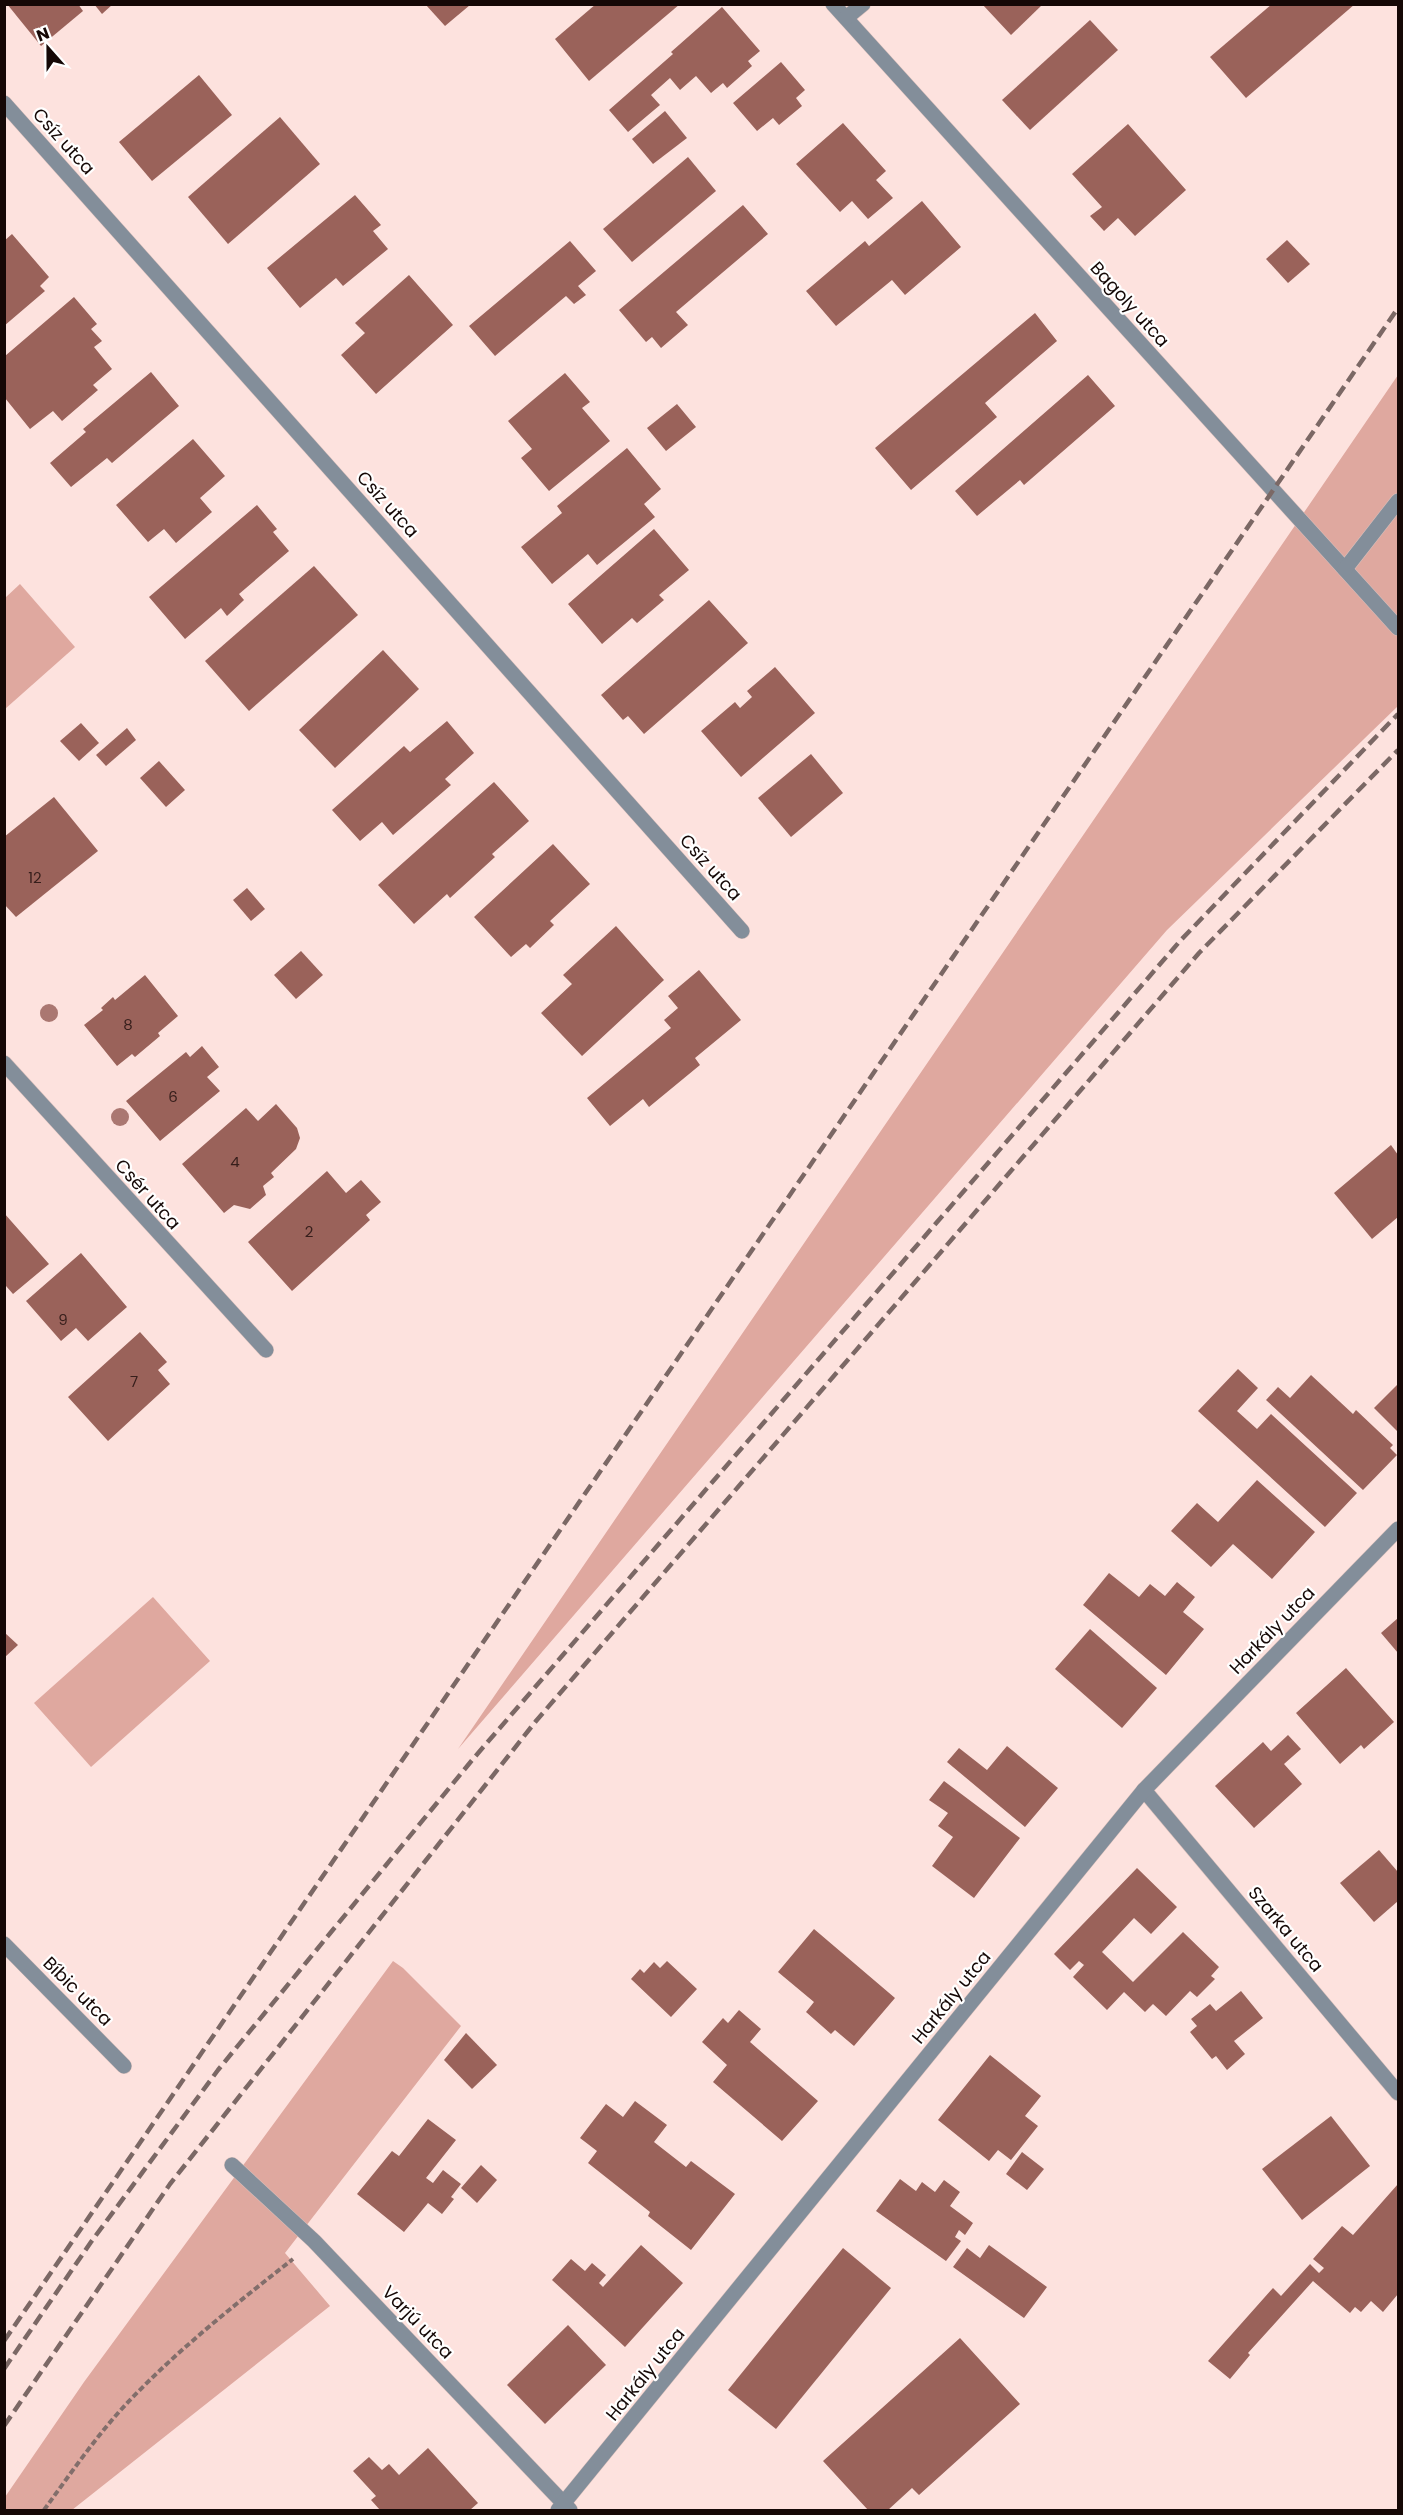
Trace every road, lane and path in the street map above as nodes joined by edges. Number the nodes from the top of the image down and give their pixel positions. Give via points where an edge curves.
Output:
1 (834, 4) edge
2 (862, 4) edge
3 (846, 18) junction
4 (4, 103) edge
5 (1398, 501) edge
6 (1345, 569) junction
7 (1398, 628) edge
8 (742, 931) dead end
9 (4, 1063) edge
10 (266, 1350) dead end
11 (1398, 1528) edge
12 (1144, 1790) junction
13 (4, 1944) edge
14 (124, 2066) dead end
15 (1398, 2093) edge
16 (232, 2165) dead end
17 (314, 2241) junction
18 (564, 2509) edge
19 (44, 2511) edge

1 - 3 street, Bagoly utca
2 - 3 street
3 - 6 street, Bagoly utca
4 - 8 street, Csíz utca
5 - 6 street
6 - 7 street, Bagoly utca
9 - 10 street, Csér utca
11 - 12 street, Harkály utca
12 - 15 street, Szarka utca
12 - 18 street, Harkály utca
13 - 14 street, Bíbic utca
16 - 17 street, Varjú utca
17 - 18 street, Varjú utca
17 - 19 path via 212,2323 130,2400

